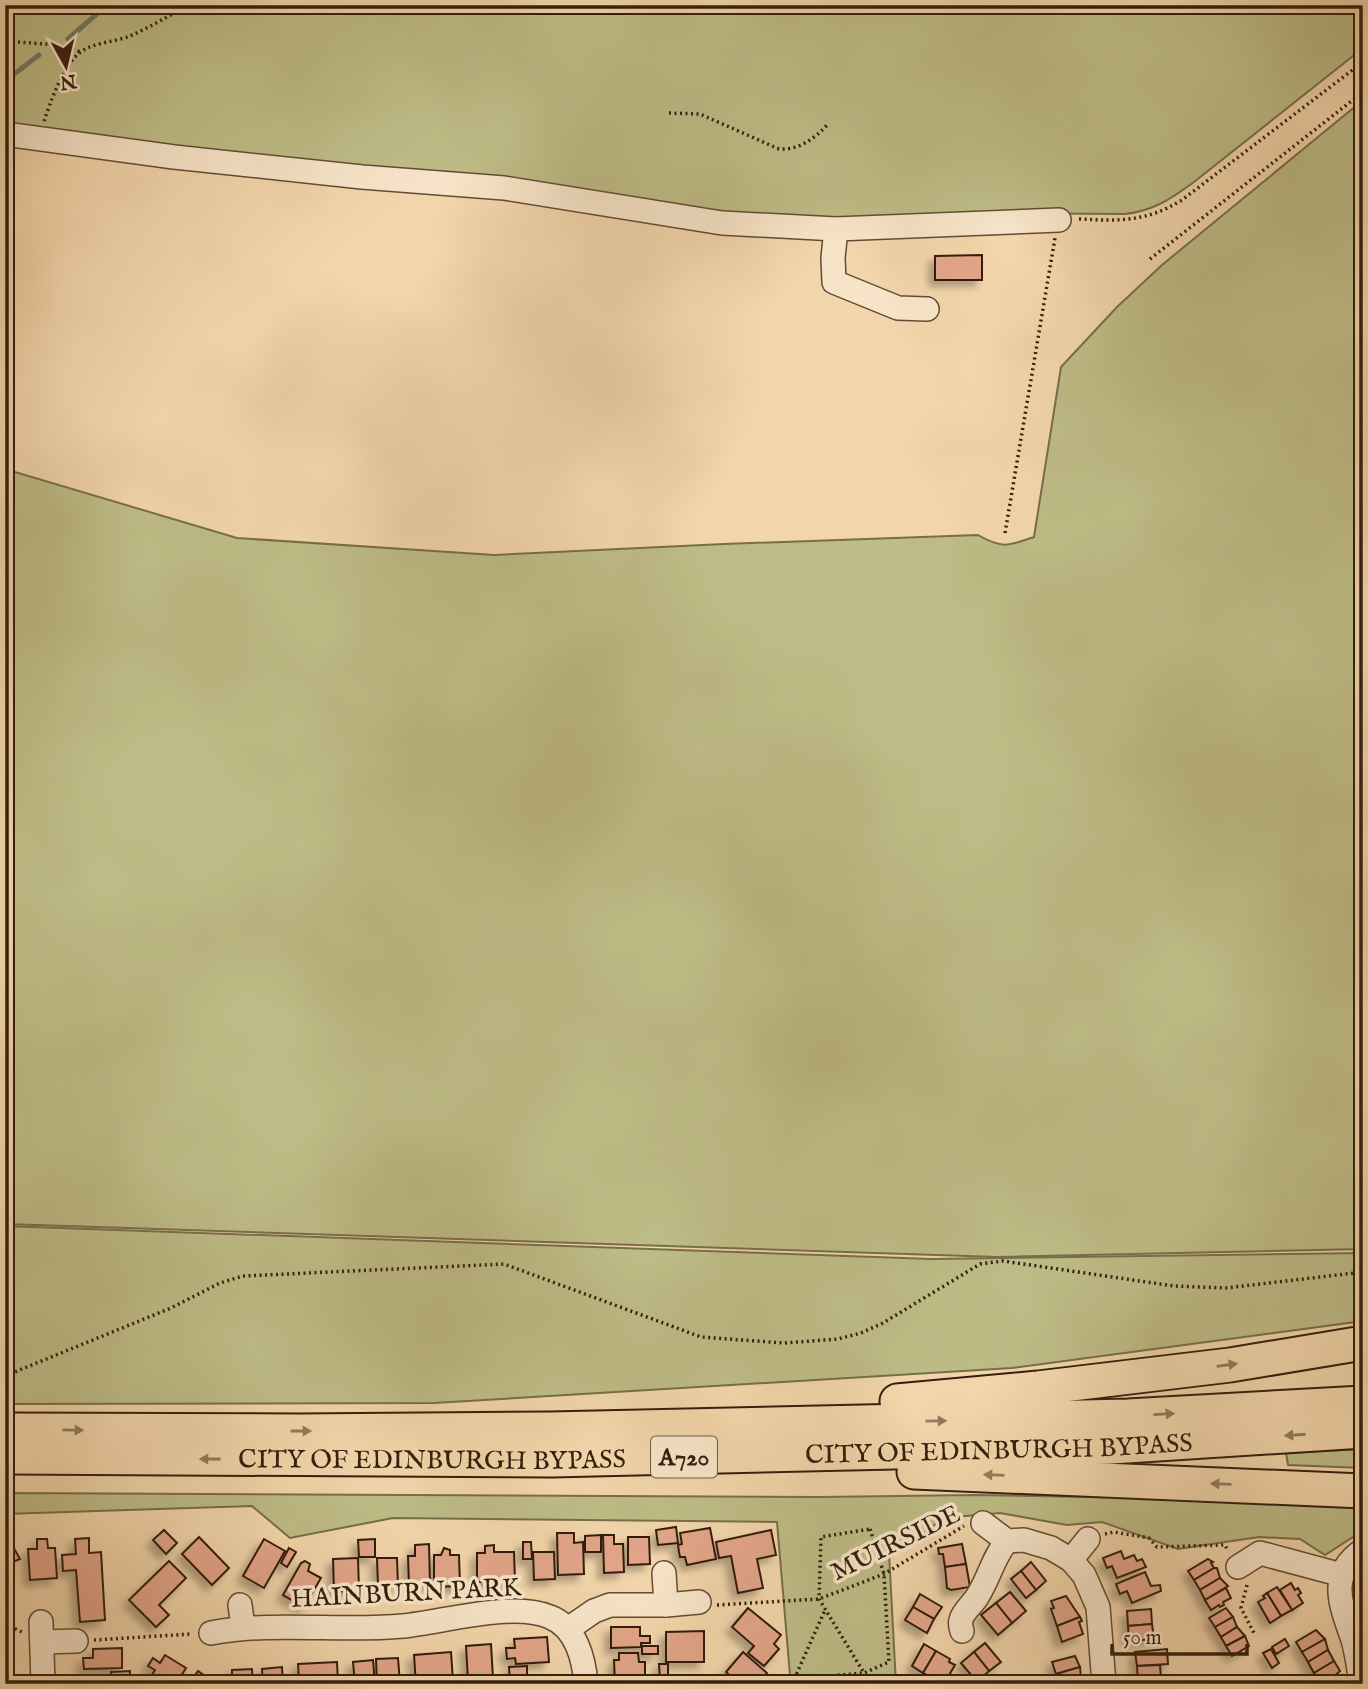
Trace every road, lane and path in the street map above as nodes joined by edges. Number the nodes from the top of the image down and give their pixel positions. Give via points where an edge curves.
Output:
1 (188, 5) edge
2 (18, 42) dead end
3 (81, 52) junction
4 (1363, 62) edge
5 (1363, 92) edge
6 (669, 113) dead end
7 (828, 124) dead end
8 (5, 134) edge
9 (39, 140) junction
10 (1059, 220) junction
11 (836, 229) junction
12 (1150, 259) dead end
13 (927, 309) dead end
14 (1005, 533) dead end
15 (1363, 1272) edge
16 (1363, 1343) edge
17 (5, 1376) edge
18 (1363, 1403) edge
19 (5, 1430) edge
20 (1363, 1431) edge
21 (551, 1445) junction
22 (5, 1457) edge
23 (1363, 1491) edge
24 (983, 1523) joint
25 (1088, 1538) joint
26 (1007, 1541) junction
27 (1363, 1550) edge
28 (1071, 1560) junction
29 (1238, 1567) junction
30 (664, 1573) dead end
31 (884, 1574) junction
32 (1342, 1575) junction
33 (819, 1599) junction
34 (699, 1602) joint
35 (666, 1605) junction
36 (825, 1610) junction
37 (568, 1629) junction
38 (962, 1631) dead end
39 (211, 1633) joint
40 (1255, 1634) dead end
41 (76, 1641) joint
42 (864, 1673) junction
43 (793, 1681) edge
44 (43, 1684) edge
45 (586, 1684) edge
46 (870, 1684) edge
47 (1104, 1684) edge
48 (1361, 1684) edge

1 - 3 path via 129,36
2 - 3 path
3 - 9 path via 52,99
4 - 10 path via 1165,211 1130,220
5 - 12 path
6 - 7 path via 700,114 779,149 802,145
8 - 9 street
9 - 11 street via 362,177 504,188 722,223
10 - 11 street
10 - 14 path
11 - 13 street via 834,282 898,307
15 - 17 path via 1226,1288 1174,1286 1003,1261 980,1264 861,1333 784,1343 701,1337 504,1264 243,1276
21 -> 16 highway via 1230,1365
21 -> 18 highway, CITY OF EDINBURGH BYPASS / A720
19 -> 21 highway, CITY OF EDINBURGH BYPASS / A720 via 299,1431
20 -> 21 highway, CITY OF EDINBURGH BYPASS / A720 via 1111,1447
21 -> 22 highway, CITY OF EDINBURGH BYPASS / A720
23 -> 21 highway via 1008,1475
24 - 26 street
24 - 31 path, MUIRSIDE via 960,1527
25 - 28 street
25 - 29 path via 1114,1532 1149,1538 1157,1546 1224,1545
26 - 28 street via 1024,1540 1051,1548
26 - 38 street via 976,1599 964,1612
27 - 32 street
28 - 47 street via 1084,1574 1098,1607
29 - 32 street via 1260,1553
29 - 40 path via 1248,1583 1241,1608
30 - 35 street
31 - 33 path, MUIRSIDE
31 - 33 path via 870,1529 821,1536
31 - 42 path via 889,1662
32 - 48 street via 1342,1611
33 - 34 path, MUIRSIDE via 712,1606
33 - 36 path
34 - 35 street
35 - 37 street via 610,1605
36 - 42 path
36 - 43 path
37 - 39 street, HAINBURN PARK via 551,1617 520,1610 401,1626 242,1616
37 - 45 street via 585,1667
39 - 41 path
41 - 44 street via 42,1632
42 - 43 path
42 - 46 path

